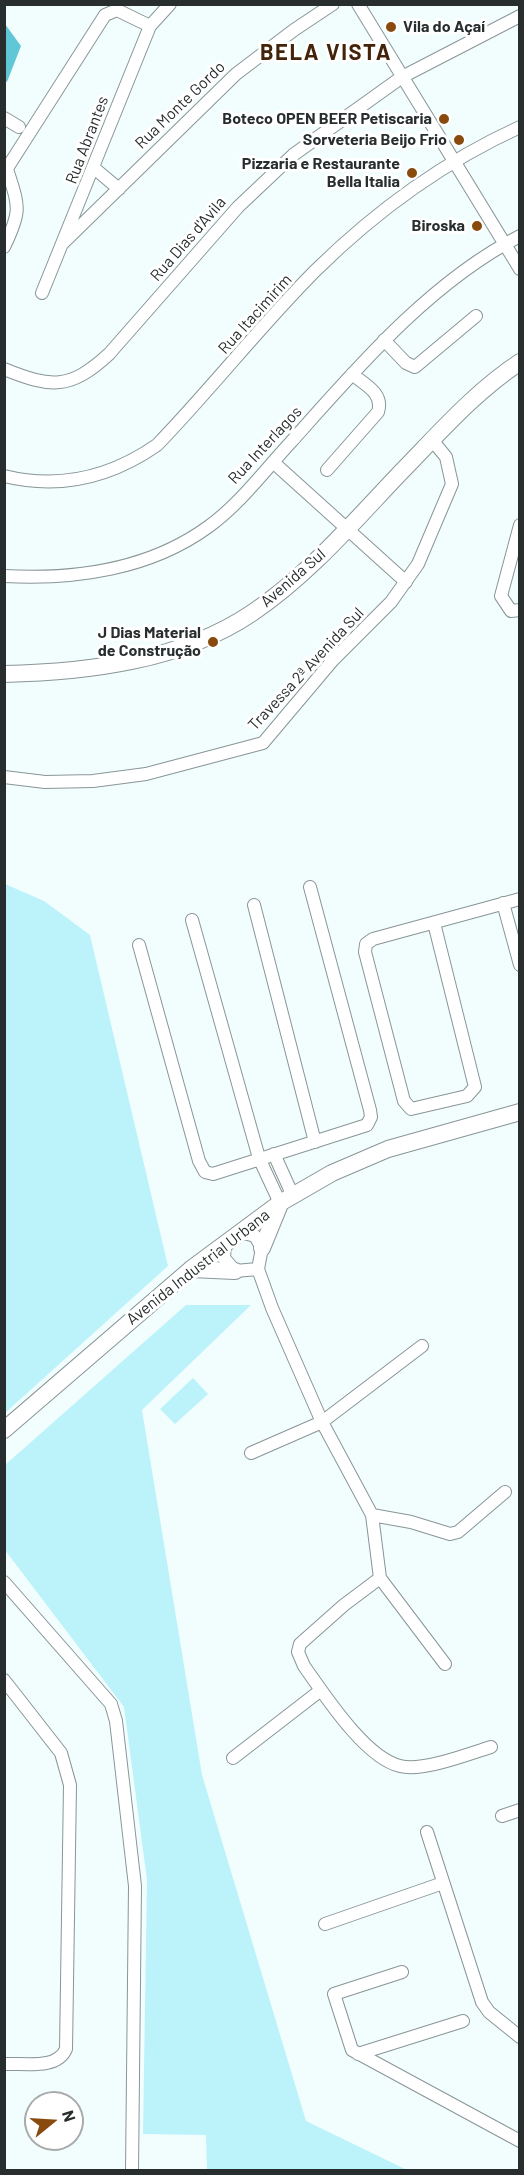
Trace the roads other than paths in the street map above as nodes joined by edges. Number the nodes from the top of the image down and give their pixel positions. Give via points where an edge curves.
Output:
1 (170, 4) edge
2 (333, 4) edge
3 (358, 4) edge
4 (111, 8) edge
5 (519, 16) edge
6 (150, 26) junction
7 (402, 77) junction
8 (4, 118) edge
9 (19, 127) dead end
10 (519, 127) edge
11 (451, 161) junction
12 (94, 168) junction
13 (6, 171) edge
14 (118, 189) junction
15 (519, 236) edge
16 (62, 244) junction
17 (504, 244) junction
18 (4, 247) edge
19 (519, 269) edge
20 (42, 293) dead end
21 (476, 316) dead end
22 (384, 340) junction
23 (519, 362) edge
24 (4, 369) edge
25 (352, 374) junction
26 (432, 440) junction
27 (273, 462) junction
28 (327, 470) dead end
29 (4, 476) edge
30 (519, 525) edge
31 (346, 530) junction
32 (4, 576) edge
33 (406, 582) junction
34 (515, 611) edge
35 (4, 674) edge
36 (4, 777) edge
37 (310, 887) dead end
38 (519, 899) edge
39 (503, 903) junction
40 (254, 905) dead end
41 (192, 920) dead end
42 (434, 923) junction
43 (139, 945) dead end
44 (519, 965) edge
45 (519, 1112) edge
46 (315, 1142) junction
47 (274, 1154) junction
48 (259, 1158) junction
49 (286, 1199) junction
50 (241, 1232) junction
51 (225, 1242) junction
52 (262, 1248) junction
53 (191, 1269) junction
54 (258, 1269) junction
55 (235, 1271) junction
56 (422, 1346) dead end
57 (322, 1422) junction
58 (4, 1430) edge
59 (251, 1453) dead end
60 (505, 1492) dead end
61 (372, 1515) junction
62 (380, 1578) junction
63 (4, 1582) edge
64 (445, 1664) dead end
65 (6, 1684) edge
66 (321, 1690) junction
67 (491, 1747) dead end
68 (233, 1758) dead end
69 (519, 1810) edge
70 (502, 1816) dead end
71 (427, 1832) dead end
72 (443, 1883) junction
73 (324, 1923) dead end
74 (402, 1972) dead end
75 (463, 2021) dead end
76 (519, 2037) edge
77 (358, 2054) junction
78 (4, 2064) edge
79 (519, 2141) edge
80 (132, 2170) edge

1 - 6 street, Rua Abrantes
2 - 14 street, Rua Monte Gordo via 236,74
3 - 7 street
4 - 6 street
4 - 13 street
5 - 7 street, Rua Dias d'Avila
6 - 12 street, Rua Abrantes
7 - 11 street
7 - 24 street, Rua Dias d'Avila via 284,163 238,207 91,371 55,383 37,382
8 - 9 street
10 - 11 street, Rua Itacimirim
11 - 17 street
11 - 29 street, Rua Itacimirim via 374,217 315,271 157,445 130,463 81,478 54,482
12 - 14 street
12 - 16 street, Rua Abrantes
13 - 18 street via 19,207
14 - 16 street, Rua Monte Gordo
15 - 17 street, Rua Interlagos
16 - 20 street, Rua Abrantes
17 - 19 street
17 - 22 street, Rua Interlagos via 421,306
21 - 22 street via 415,367
22 - 25 street, Rua Interlagos
23 - 26 street, Avenida Sul
25 - 27 street, Rua Interlagos
25 - 28 street via 376,394 380,406
26 - 31 street, Avenida Sul
26 - 33 street, Travessa 2ª Avenida Sul via 446,457 452,484 433,534
27 - 31 street
27 - 32 street, Rua Interlagos via 209,527 169,549 116,569 77,576
30 - 34 street via 501,596
31 - 33 street
31 - 35 street, Avenida Sul via 252,614 209,636 121,664 78,671
33 - 36 street, Travessa 2ª Avenida Sul via 263,743 146,774 93,782
37 - 46 street via 370,1117 367,1125
38 - 39 street
39 - 42 street
39 - 44 street
40 - 46 street
41 - 48 street
42 - 42 street via 373,939 366,944 365,952 404,1101 406,1107 416,1110 467,1096 475,1088
43 - 48 street via 202,1168 209,1174
45 - 49 street, Avenida Industrial Urbana via 388,1149 332,1173
46 - 47 street
47 - 48 street
47 - 49 street
48 - 49 street
49 - 50 street, Avenida Industrial Urbana
49 - 52 street
50 - 51 street, Avenida Industrial Urbana
50 - 52 street via 255,1236
51 - 53 street, Avenida Industrial Urbana
51 - 55 street via 224,1258
52 - 54 street
53 - 55 street
53 - 58 street, Avenida Industrial Urbana
54 - 55 street
54 - 57 street
56 - 57 street
57 - 59 street
57 - 61 street
60 - 61 street via 458,1532 450,1534
61 - 62 street
62 - 64 street
62 - 66 street via 300,1644 300,1660
63 - 80 street via 111,1704 116,1721 135,1886
65 - 78 street via 61,1753 69,1776 68,2025 66,2049 55,2062
66 - 67 street via 366,1744 399,1766 444,1761
66 - 68 street
69 - 70 street
71 - 72 street
72 - 73 street
72 - 76 street via 482,2002
74 - 77 street via 334,1994 352,2050
75 - 77 street
77 - 79 street

